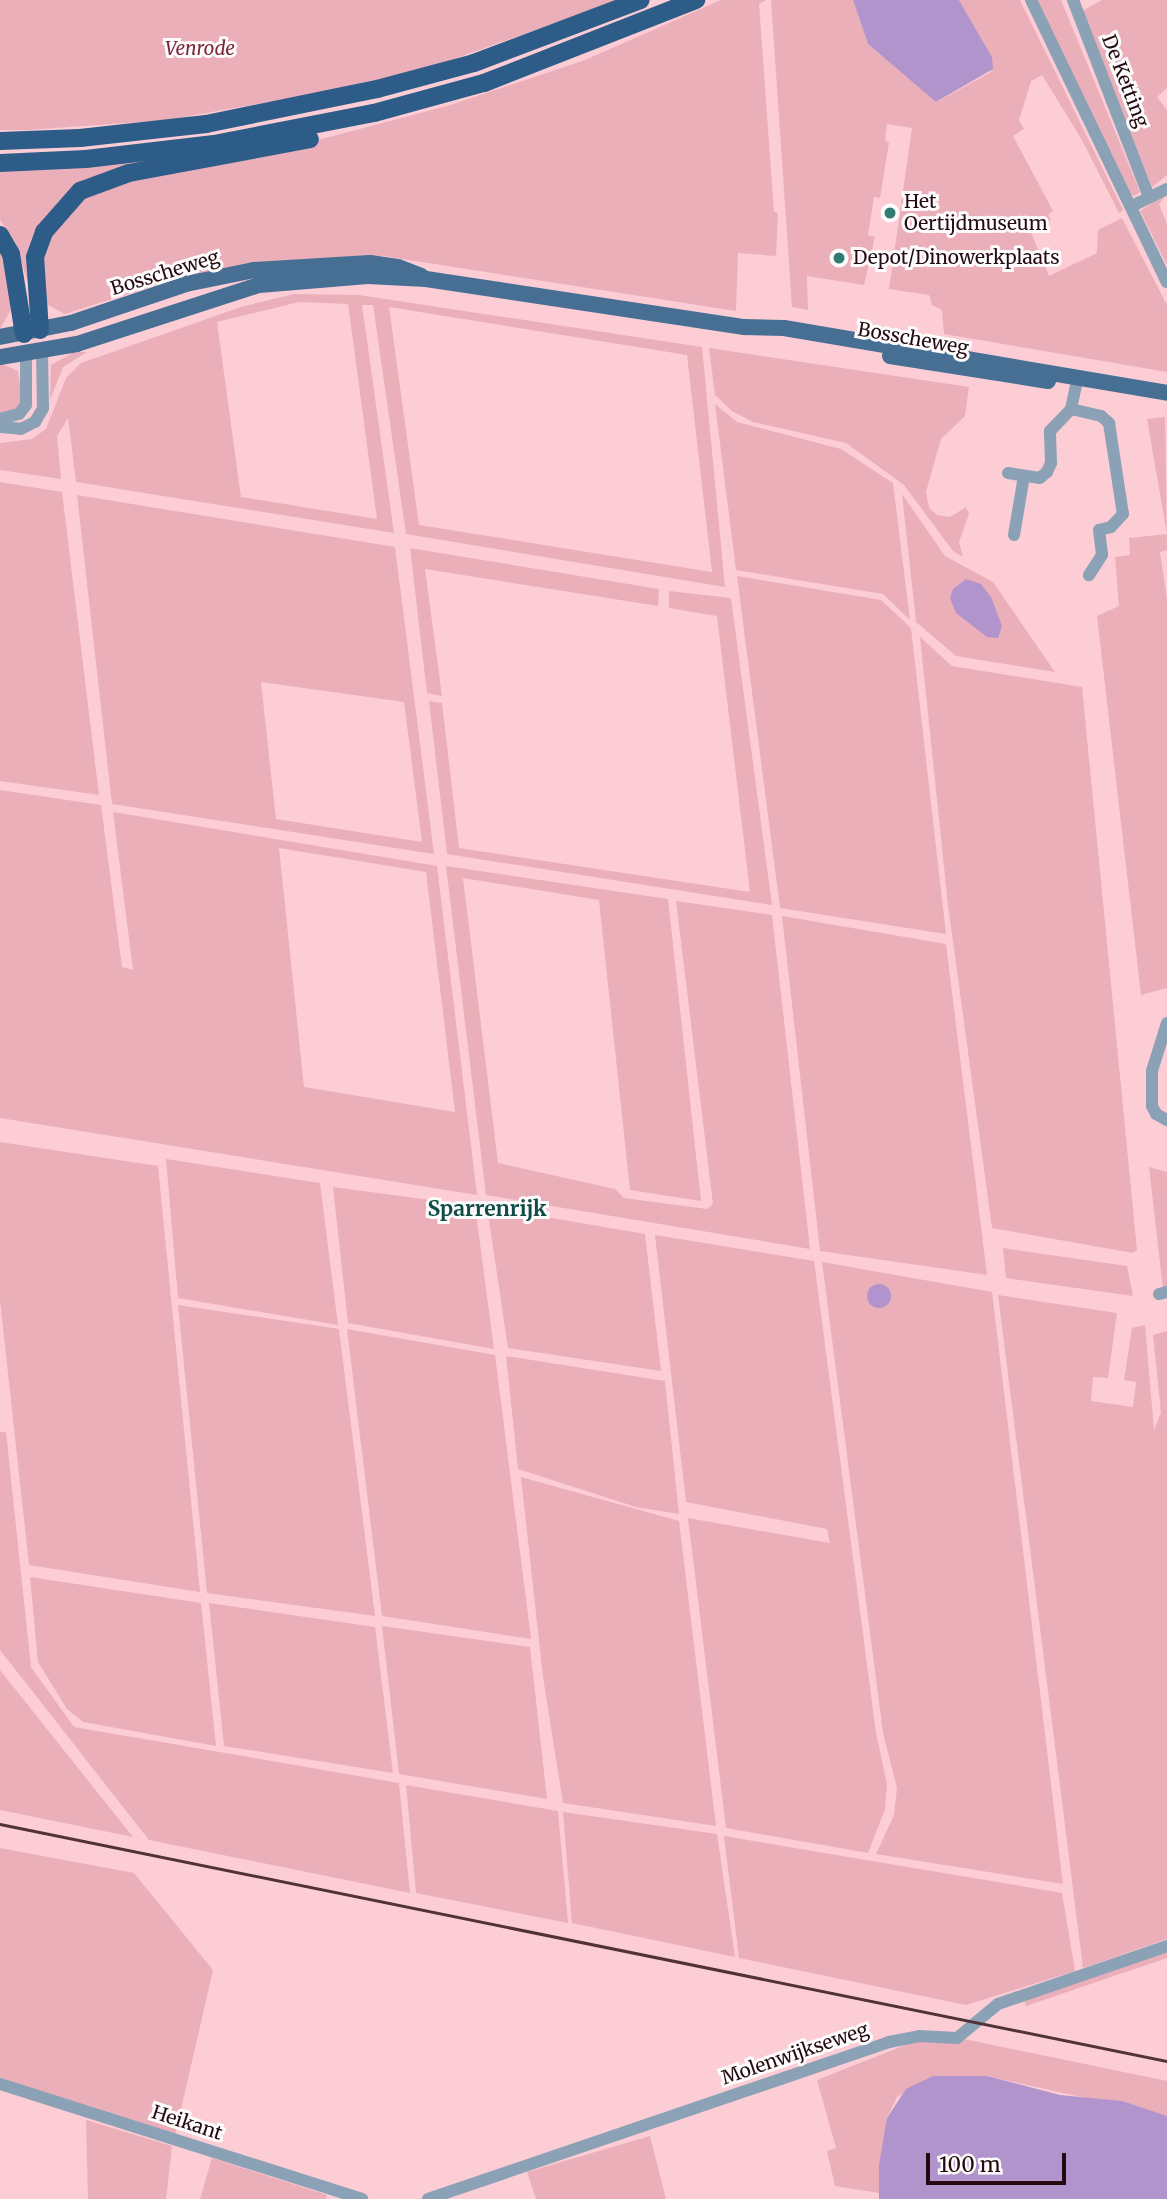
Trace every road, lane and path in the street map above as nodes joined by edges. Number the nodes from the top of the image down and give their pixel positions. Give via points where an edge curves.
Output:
1 (641, 0) edge
2 (696, 0) edge
3 (1031, 0) edge
4 (1073, 0) edge
5 (374, 113) junction
6 (0, 141) edge
7 (0, 163) edge
8 (1167, 189) edge
9 (1149, 197) junction
10 (1132, 206) junction
11 (0, 236) edge
12 (426, 279) junction
13 (1167, 282) edge
14 (32, 332) junction
15 (0, 337) edge
16 (34, 354) junction
17 (0, 357) edge
18 (1077, 381) junction
19 (1161, 392) edge
20 (1071, 409) junction
21 (0, 419) edge
22 (0, 427) edge
23 (1008, 473) dead end
24 (1024, 476) junction
25 (1014, 535) dead end
26 (1089, 575) dead end
27 (1167, 1023) edge
28 (1167, 1120) edge
29 (1167, 1946) edge
30 (0, 2084) edge
31 (362, 2199) edge
32 (428, 2199) edge

1 - 6 highway via 474,63 377,89 206,124 80,138
2 - 5 highway via 484,83
3 - 10 street
4 - 9 street, De Ketting
5 - 7 highway via 214,144 86,159
5 - 14 highway via 337,132 129,173 80,191 44,232 35,257
8 - 9 street
9 - 10 street
10 - 13 street
11 - 14 highway via 11,254
12 - 14 main road, Bosscheweg via 398,267 370,263 254,270 186,285 104,314
12 - 16 main road, Bosscheweg via 326,276 259,285
12 - 18 main road, Bosscheweg via 744,327 784,328
14 - 15 main road, Bosscheweg
14 - 16 main road
16 - 17 main road, Bosscheweg
16 - 21 street via 26,405 10,418
16 - 22 street via 43,408 35,422 21,429
18 - 19 main road, Bosscheweg
18 - 20 street
20 - 24 street via 1050,431 1047,472 1040,478
20 - 26 street via 1101,416 1109,423 1123,514 1111,527 1099,530 1102,555
23 - 24 street
24 - 25 street
27 - 28 street via 1152,1071 1152,1106
29 - 32 street, Molenwijkseweg via 998,2004 957,2038 919,2036 889,2042
30 - 31 street, Heikant

